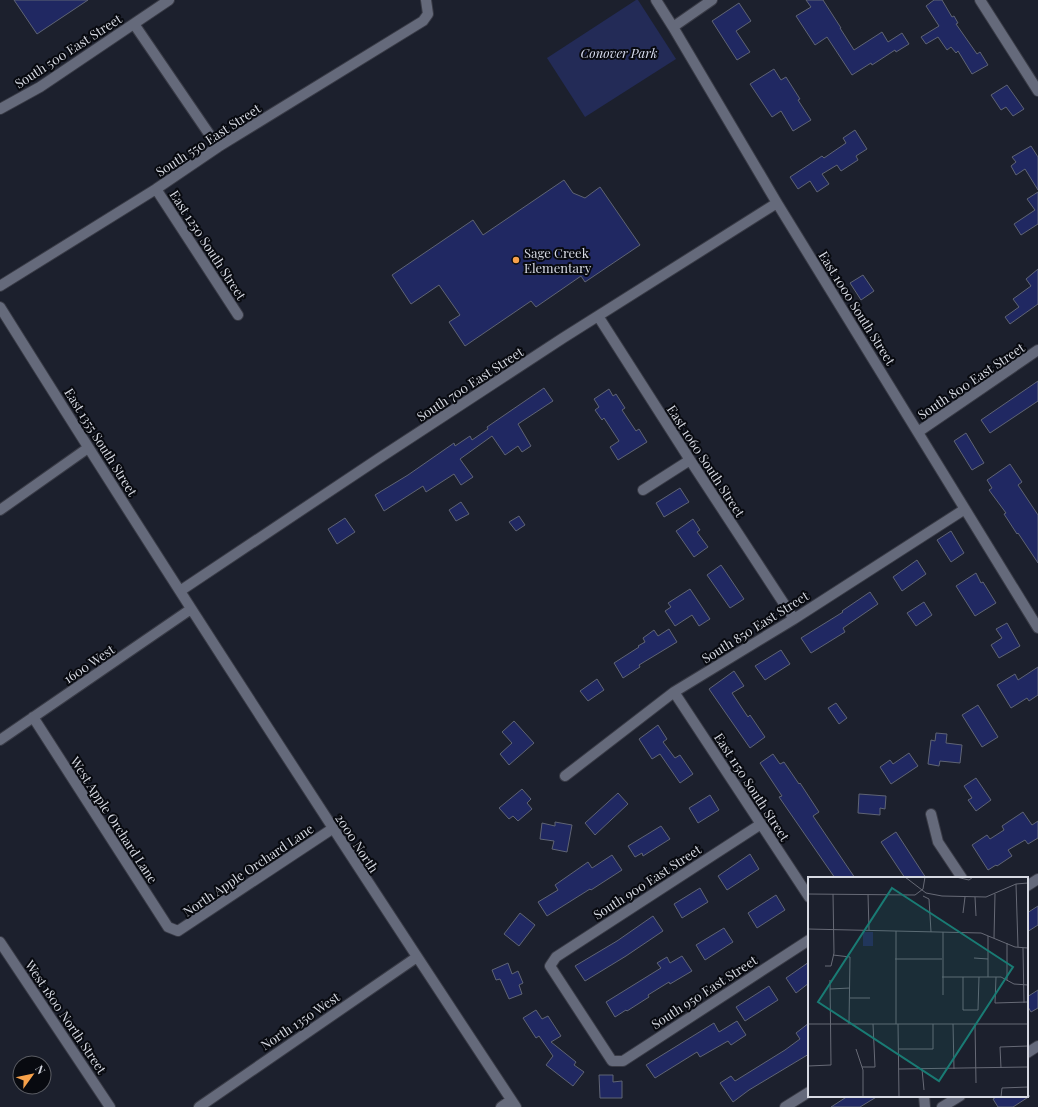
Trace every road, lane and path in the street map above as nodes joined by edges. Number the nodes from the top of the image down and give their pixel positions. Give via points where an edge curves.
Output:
1 (169, 0) edge
2 (426, 0) edge
3 (656, 0) edge
4 (712, 0) edge
5 (980, 0) edge
6 (134, 24) junction
7 (673, 27) junction
8 (1038, 91) edge
9 (0, 109) edge
10 (218, 147) junction
11 (156, 189) junction
12 (777, 203) junction
13 (0, 286) edge
14 (0, 307) edge
15 (238, 315) dead end
16 (598, 316) junction
17 (1038, 350) edge
18 (918, 432) junction
19 (88, 448) junction
20 (690, 460) junction
21 (644, 490) dead end
22 (965, 509) junction
23 (0, 510) edge
24 (180, 591) junction
25 (191, 609) junction
26 (794, 619) junction
27 (1038, 628) edge
28 (674, 692) junction
29 (33, 718) junction
30 (0, 740) edge
31 (565, 776) dead end
32 (931, 814) dead end
33 (761, 824) junction
34 (332, 829) junction
35 (961, 877) edge
36 (1038, 879) edge
37 (1028, 885) edge
38 (808, 894) edge
39 (178, 931) joint
40 (808, 941) edge
41 (1, 946) edge
42 (417, 957) junction
43 (1038, 1046) edge
44 (1028, 1052) edge
45 (612, 1061) joint
46 (808, 1093) edge
47 (924, 1097) edge
48 (958, 1097) edge
49 (513, 1104) edge
50 (110, 1107) edge
51 (199, 1107) edge
52 (501, 1107) edge
53 (785, 1107) edge
54 (925, 1107) edge
55 (942, 1107) edge

1 - 6 street, South 500 East Street
2 - 10 street, South 550 East Street via 428,14 423,21
3 - 7 street, East 1000 South Street
4 - 7 street
5 - 8 street
6 - 9 street, South 500 East Street via 40,87
6 - 10 street
7 - 12 street, East 1000 South Street
10 - 11 street, South 550 East Street
11 - 13 street, South 550 East Street
11 - 15 street, East 1250 South Street
12 - 16 street, South 700 East Street
12 - 18 street, East 1000 South Street
14 - 19 street, East 1355 South Street
16 - 20 street, East 1060 South Street
16 - 24 street, South 700 East Street
17 - 18 street, South 800 East Street
18 - 22 street, East 1000 South Street
19 - 23 street
19 - 24 street, East 1355 South Street
20 - 21 street
20 - 26 street, East 1060 South Street
22 - 26 street, South 850 East Street
22 - 27 street, East 1000 South Street
24 - 25 street, 2000 North
25 - 29 street, 1600 West
25 - 34 street, 2000 North
26 - 28 street, South 850 East Street
28 - 31 street, South 850 East Street
28 - 33 street, East 1150 South Street
29 - 30 street, 1600 West
29 - 39 street, West Apple Orchard Lane via 168,927
32 - 35 street via 938,842
33 - 38 street, East 1150 South Street
33 - 45 street, South 900 East Street via 556,957 550,966
34 - 39 street, North Apple Orchard Lane
34 - 42 street, 2000 North
36 - 37 street
40 - 45 street, South 950 East Street via 623,1061
41 - 50 street, West 1800 North Street
42 - 49 street, 2000 North
42 - 51 street, North 1350 West
43 - 44 street
46 - 53 street
47 - 54 street
48 - 55 street
49 - 52 street

